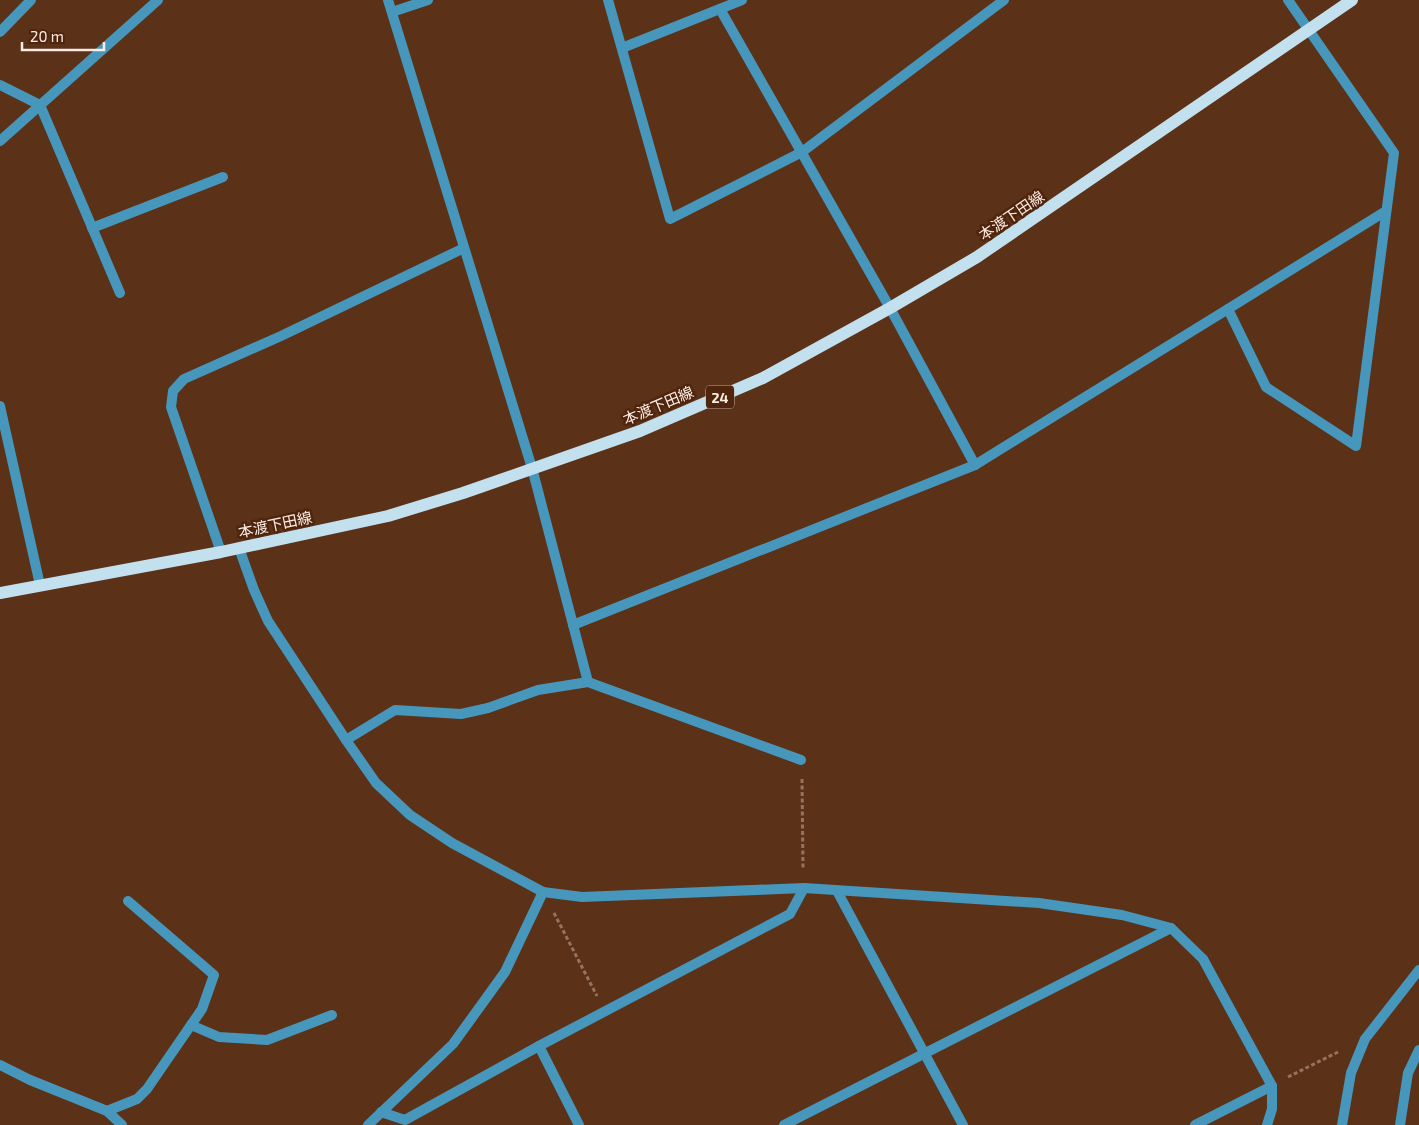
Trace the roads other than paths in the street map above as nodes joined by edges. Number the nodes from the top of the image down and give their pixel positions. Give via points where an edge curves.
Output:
1 (31, 0) edge
2 (158, 0) edge
3 (388, 0) edge
4 (428, 0) edge
5 (608, 0) edge
6 (742, 0) edge
7 (1004, 0) edge
8 (1288, 0) edge
9 (1352, 0) edge
10 (720, 9) junction
11 (392, 12) junction
12 (1309, 31) junction
13 (0, 32) edge
14 (622, 48) junction
15 (0, 85) edge
16 (40, 105) junction
17 (0, 141) edge
18 (802, 152) junction
19 (223, 177) dead end
20 (1386, 211) junction
21 (92, 228) junction
22 (464, 248) junction
23 (120, 293) dead end
24 (890, 308) junction
25 (1228, 310) junction
26 (0, 406) edge
27 (975, 465) junction
28 (532, 468) junction
29 (239, 548) junction
30 (221, 552) junction
31 (40, 585) junction
32 (0, 592) edge
33 (573, 625) junction
34 (588, 682) junction
35 (346, 740) junction
36 (801, 760) road end
37 (804, 888) junction
38 (837, 891) junction
39 (544, 892) junction
40 (128, 901) dead end
41 (1171, 928) junction
42 (1419, 970) edge
43 (332, 1015) dead end
44 (191, 1026) junction
45 (539, 1046) junction
46 (1419, 1050) edge
47 (924, 1053) junction
48 (0, 1065) edge
49 (1272, 1086) junction
50 (108, 1111) junction
51 (381, 1112) junction
52 (122, 1125) edge
53 (368, 1125) edge
54 (579, 1125) edge
55 (784, 1125) edge
56 (963, 1125) edge
57 (1195, 1125) edge
58 (1267, 1125) edge
59 (1342, 1125) edge
60 (1400, 1125) edge

1 - 13 street
2 - 16 street
3 - 11 street
4 - 11 street
5 - 14 street
6 - 10 street
7 - 18 street
8 - 12 street
9 - 12 main road, 本渡下田線 / 24
10 - 14 street
10 - 18 street
11 - 22 street
12 - 20 street via 1394,153
12 - 24 main road, 本渡下田線 / 24 via 977,257
14 - 18 street via 670,219
15 - 16 street
16 - 17 street
16 - 21 street
18 - 24 street
19 - 21 street
20 - 25 street
20 - 25 street via 1356,446 1266,387
21 - 23 street
22 - 28 street
22 - 30 street via 184,379 173,391 171,407
24 - 27 street
24 - 28 main road, 本渡下田線 / 24 via 763,378 640,431
25 - 27 street
26 - 31 street
27 - 33 street
28 - 29 main road, 本渡下田線 / 24 via 388,516
28 - 33 street
29 - 30 main road, 本渡下田線 / 24
29 - 35 street via 268,621
30 - 31 main road, 本渡下田線 / 24
31 - 32 main road, 本渡下田線 / 24
33 - 34 street
34 - 35 street via 538,690 461,714 395,710
34 - 36 street
35 - 39 street via 376,784 410,815
37 - 38 street
37 - 39 street via 582,897
37 - 45 street via 790,914
38 - 41 street via 1039,903 1122,916
38 - 47 street
39 - 51 street via 505,972 453,1044
40 - 44 street via 214,975 202,1009
41 - 47 street
41 - 49 street via 1203,959
42 - 59 street via 1365,1039 1351,1073
43 - 44 street via 267,1040 219,1037
44 - 50 street via 147,1090 137,1099
45 - 51 street via 405,1120
45 - 54 street
46 - 60 street via 1408,1073
47 - 55 street
47 - 56 street
48 - 50 street
49 - 57 street
49 - 58 street via 1272,1109
50 - 52 street
51 - 53 street

